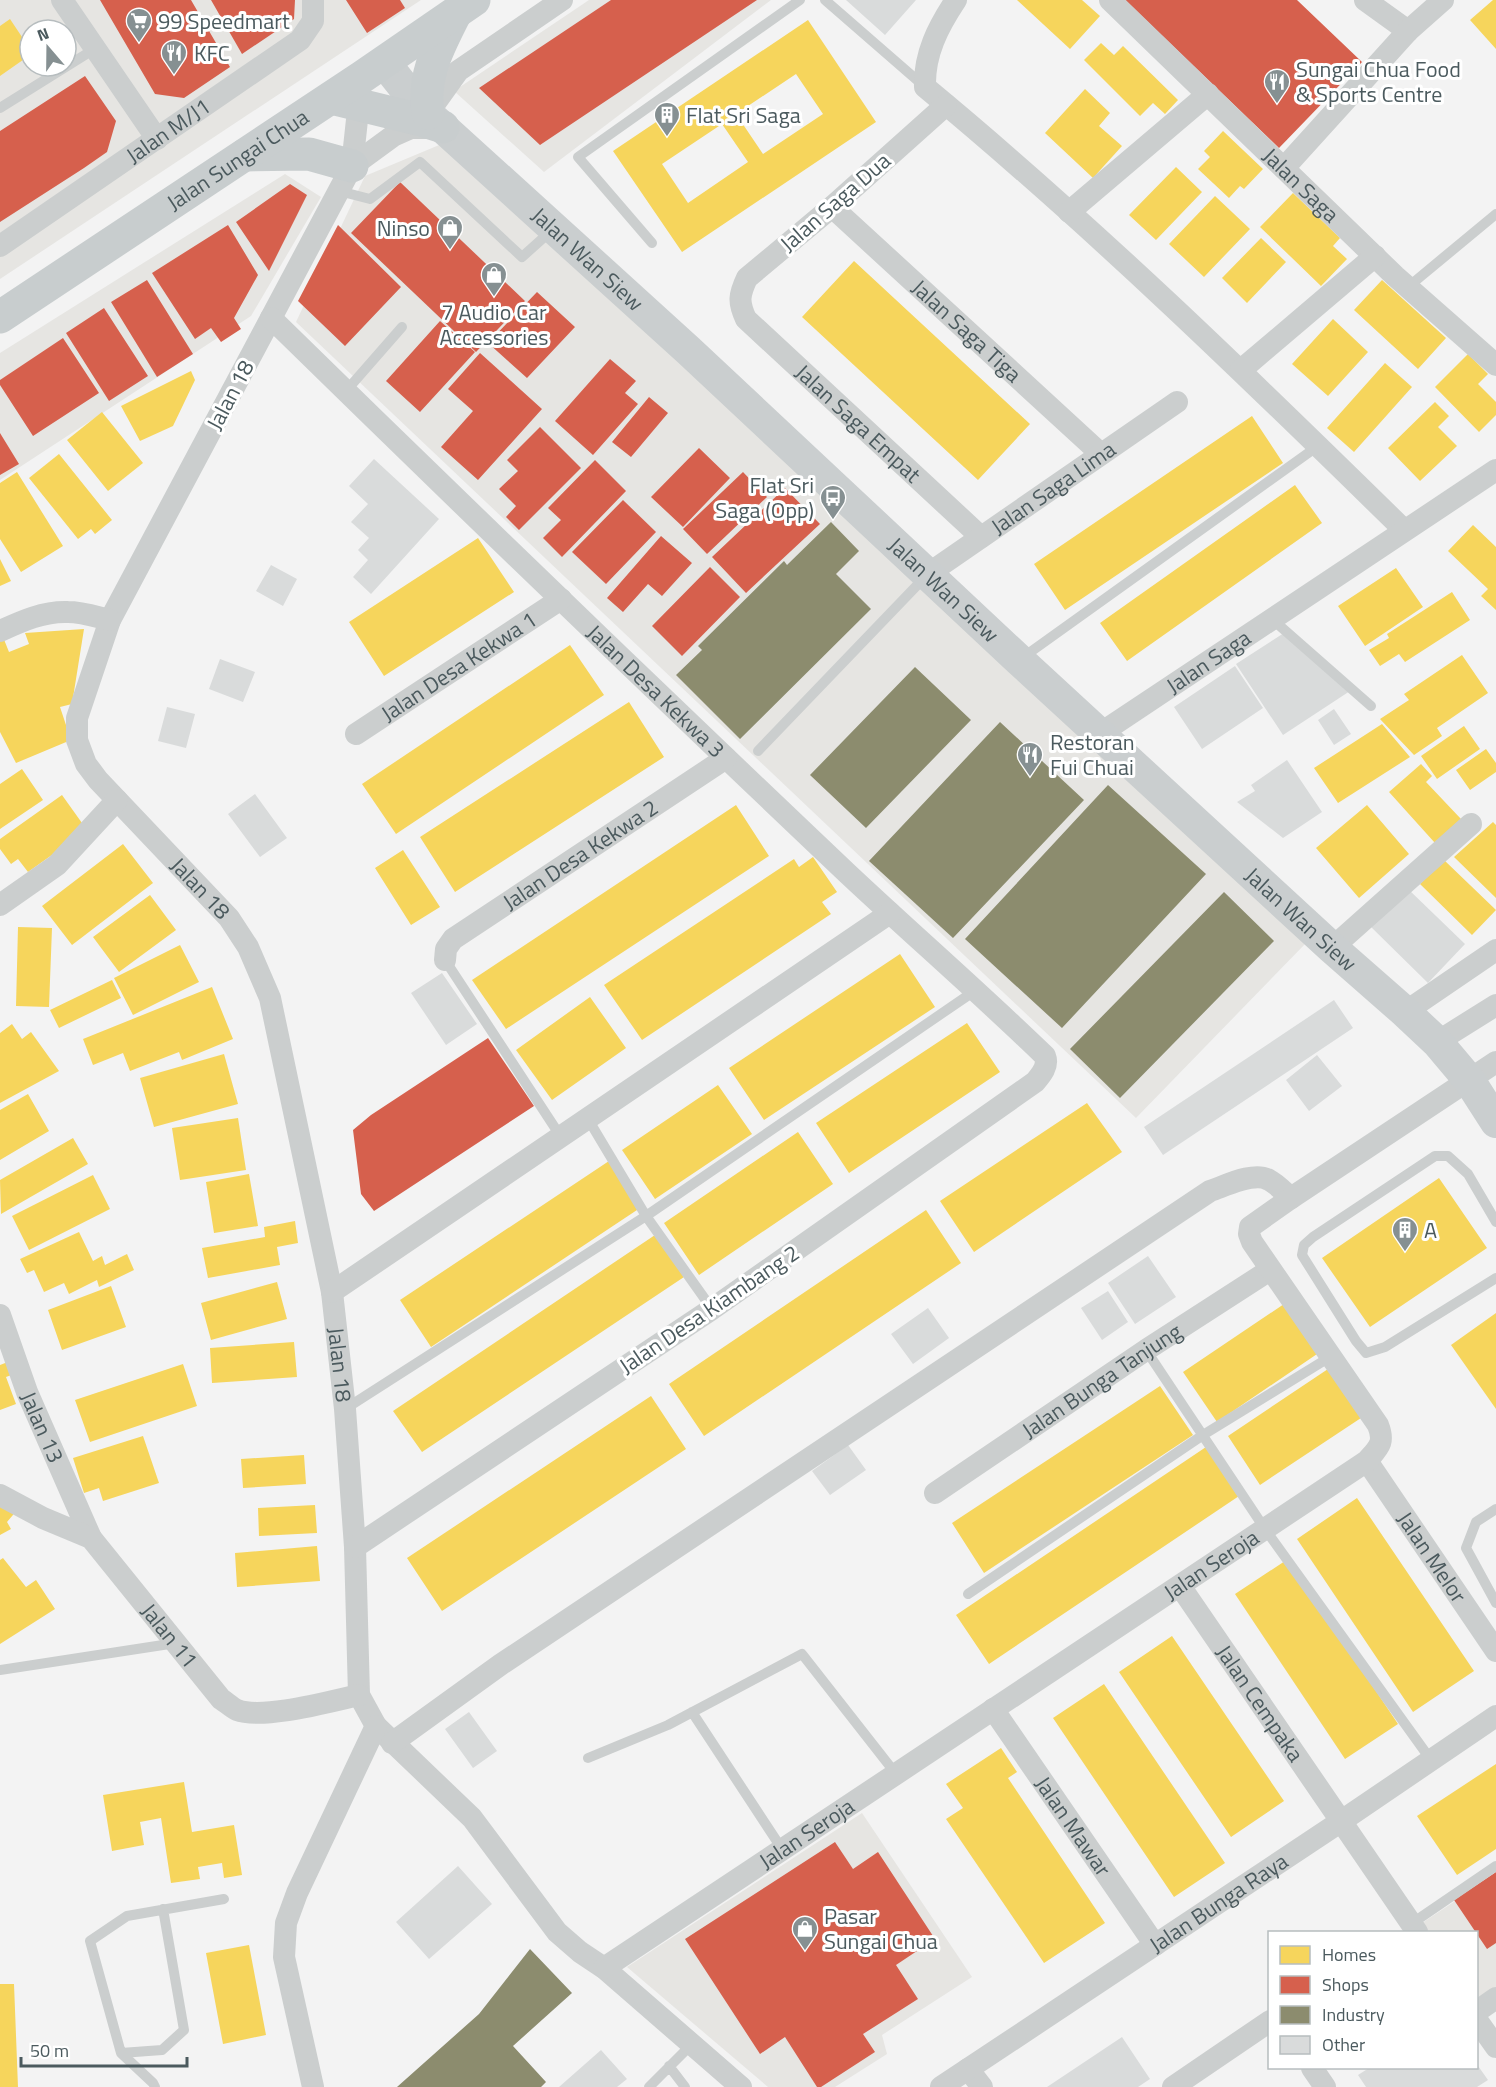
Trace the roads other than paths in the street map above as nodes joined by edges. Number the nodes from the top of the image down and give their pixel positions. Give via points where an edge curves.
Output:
1 (62, 0) edge
2 (313, 0) edge
3 (562, 0) edge
4 (800, 0) edge
5 (825, 0) edge
6 (956, 0) edge
7 (1110, 0) edge
8 (1365, 0) edge
9 (1443, 0) edge
10 (465, 6) edge
11 (1408, 32) junction
12 (96, 48) junction
13 (359, 86) junction
14 (925, 87) junction
15 (1208, 94) junction
16 (946, 105) junction
17 (0, 108) edge
18 (435, 120) junction
19 (157, 139) junction
20 (245, 155) junction
21 (1284, 168) junction
22 (346, 178) junction
23 (832, 207) junction
24 (1069, 212) junction
25 (1496, 214) edge
26 (554, 228) junction
27 (652, 243) dead end
28 (0, 246) edge
29 (1376, 256) junction
30 (1408, 287) junction
31 (741, 308) joint
32 (0, 316) edge
33 (271, 318) junction
34 (402, 327) dead end
35 (1496, 365) edge
36 (1241, 370) junction
37 (346, 391) junction
38 (1177, 402) dead end
39 (1318, 446) junction
40 (1101, 454) junction
41 (1496, 470) edge
42 (1404, 531) junction
43 (981, 537) junction
44 (928, 574) junction
45 (561, 599) junction
46 (1272, 619) junction
47 (110, 620) junction
48 (0, 631) edge
49 (1019, 660) junction
50 (1371, 706) dead end
51 (356, 734) dead end
52 (1101, 734) junction
53 (758, 751) dead end
54 (726, 758) junction
55 (117, 800) junction
56 (1471, 824) dead end
57 (0, 905) edge
58 (890, 913) junction
59 (1332, 948) junction
60 (1496, 950) edge
61 (446, 960) joint
62 (976, 989) junction
63 (1496, 1005) edge
64 (1405, 1012) junction
65 (1437, 1042) junction
66 (1045, 1056) joint
67 (1496, 1062) edge
68 (1469, 1080) junction
69 (588, 1119) junction
70 (1495, 1120) edge
71 (561, 1137) junction
72 (1291, 1198) junction
73 (646, 1216) junction
74 (1496, 1222) edge
75 (1270, 1270) junction
76 (1496, 1278) edge
77 (332, 1292) junction
78 (712, 1309) junction
79 (0, 1315) edge
80 (1146, 1350) junction
81 (1330, 1357) junction
82 (345, 1409) junction
83 (1203, 1435) junction
84 (1367, 1461) junction
85 (935, 1493) dead end
86 (0, 1495) edge
87 (1496, 1509) edge
88 (1265, 1529) junction
89 (91, 1538) junction
90 (355, 1547) junction
91 (1180, 1586) junction
92 (968, 1594) dead end
93 (1496, 1603) edge
94 (176, 1643) junction
95 (1496, 1651) edge
96 (0, 1670) edge
97 (359, 1695) junction
98 (993, 1709) junction
99 (692, 1712) junction
100 (1496, 1716) edge
101 (375, 1726) junction
102 (392, 1743) junction
103 (588, 1758) dead end
104 (1431, 1760) junction
105 (896, 1774) junction
106 (1340, 1822) junction
107 (782, 1849) junction
108 (1496, 1866) edge
109 (224, 1899) dead end
110 (163, 1909) junction
111 (1408, 1930) edge
112 (1155, 1945) junction
113 (604, 1968) junction
114 (1496, 1998) edge
115 (1478, 2011) edge
116 (1268, 2022) edge
117 (1478, 2022) edge
118 (692, 2044) junction
119 (1496, 2048) edge
120 (121, 2053) junction
121 (669, 2066) junction
122 (968, 2069) junction
123 (1313, 2069) edge
124 (155, 2087) edge
125 (313, 2087) edge
126 (649, 2087) edge
127 (685, 2087) edge
128 (741, 2087) edge
129 (941, 2087) edge
130 (982, 2087) edge
131 (1173, 2087) edge
132 (1325, 2087) edge

1 - 12 street
2 - 19 street, Jalan M/J1 via 313,21 300,40
3 - 18 street via 458,71
4 - 27 lane via 578,157
5 - 14 lane
6 - 14 street via 931,46
7 - 15 street, Jalan Saga
8 - 11 street
9 - 11 street
10 - 13 main road, Jalan Sungai Chua
10 - 18 main road via 433,57 425,98
11 - 21 street
12 - 17 lane
12 - 19 street
13 - 18 main road via 421,120
13 - 18 street, Jalan Wan Siew via 401,85
13 - 20 main road, Jalan Sungai Chua
13 - 22 street
14 - 16 street
15 - 21 street, Jalan Saga
15 - 24 street
16 - 23 street, Jalan Saga Dua
16 - 24 street
18 - 22 street via 393,136
18 - 26 street, Jalan Wan Siew
19 - 28 street, Jalan M/J1
20 - 22 main road via 309,154
20 - 32 main road, Jalan Sungai Chua
21 - 29 street, Jalan Saga
22 - 26 lane via 370,199 420,162 522,257
22 - 33 street, Jalan 18
23 - 31 street, Jalan Saga Dua via 747,278 740,293
23 - 40 street, Jalan Saga Tiga
24 - 36 street
25 - 30 lane
26 - 44 street, Jalan Wan Siew
29 - 30 street, Jalan Saga
29 - 36 street
30 - 35 street, Jalan Saga
31 - 43 street, Jalan Saga Empat via 746,319
33 - 37 street, Jalan Desa Kekwa 3
33 - 47 street, Jalan 18
34 - 37 lane
36 - 39 street
37 - 45 street, Jalan Desa Kekwa 3
38 - 40 street, Jalan Saga Lima
39 - 42 street
39 - 49 lane
40 - 43 street, Jalan Saga Lima
41 - 42 street, Jalan Saga
42 - 46 street, Jalan Saga
43 - 44 street, Jalan Saga Lima
44 - 49 street, Jalan Wan Siew
44 - 53 lane
45 - 51 street, Jalan Desa Kekwa 1
45 - 54 street, Jalan Desa Kekwa 3
46 - 50 lane
46 - 52 street, Jalan Saga
47 - 48 street via 70,612 47,614
47 - 55 street, Jalan 18 via 77,718 77,740 86,764
49 - 52 street, Jalan Wan Siew
52 - 59 street, Jalan Wan Siew
54 - 58 street, Jalan Desa Kekwa 3
54 - 61 street, Jalan Desa Kekwa 2 via 453,939
55 - 57 street via 57,864
55 - 77 street, Jalan 18 via 229,918 248,947 270,998
56 - 59 street
58 - 62 street, Jalan Desa Kekwa 3
58 - 69 street
59 - 64 street, Jalan Wan Siew
60 - 64 street
61 - 71 lane
62 - 66 street, Jalan Desa Kekwa 3
62 - 73 lane
63 - 65 street
64 - 65 street, Jalan Wan Siew
65 - 68 street, Jalan Wan Siew
66 - 78 street, Jalan Desa Kiambang 2 via 1042,1074 1035,1082
67 - 68 street, Jalan Seroja
68 - 70 street, Jalan Wan Siew
68 - 72 street, Jalan Seroja
69 - 71 street
69 - 73 lane
71 - 77 street
72 - 75 street, Jalan Seroja via 1250,1227 1252,1242
72 - 102 street via 1262,1176 1210,1191 500,1665
73 - 78 lane
73 - 82 lane
74 - 76 lane via 1468,1174 1448,1156 1435,1156 1312,1237 1304,1245 1302,1255 1366,1353 1385,1347
75 - 80 street, Jalan Bunga Tanjung
75 - 81 street, Jalan Seroja
77 - 82 street, Jalan 18
78 - 90 street, Jalan Desa Kiambang 2
79 - 89 street, Jalan 13 via 27,1392
80 - 83 lane
80 - 85 street, Jalan Bunga Tanjung
81 - 83 lane
81 - 84 street, Jalan Seroja via 1382,1435 1381,1444
82 - 90 street, Jalan 18
83 - 88 lane
83 - 92 lane
84 - 88 street, Jalan Seroja
84 - 95 street, Jalan Melor
86 - 89 street, Jalan 11
87 - 93 lane via 1476,1522 1466,1548
88 - 91 street, Jalan Seroja
88 - 104 lane
89 - 94 street, Jalan 11
90 - 97 street, Jalan 18
91 - 98 street, Jalan Seroja
91 - 106 street, Jalan Cempaka
94 - 96 lane
94 - 97 street, Jalan 11 via 221,1699 237,1710 256,1713
97 - 101 street
98 - 105 street, Jalan Seroja
98 - 112 street, Jalan Mawar
99 - 103 lane
99 - 105 lane via 802,1654
99 - 107 lane
100 - 104 street, Jalan Bunga Raya
101 - 102 street
101 - 125 street via 285,1923 284,1957
102 - 113 street via 472,1818 557,1932
104 - 106 street, Jalan Bunga Raya
105 - 107 street, Jalan Seroja
106 - 111 street, Jalan Cempaka
106 - 112 street, Jalan Bunga Raya
107 - 113 street, Jalan Seroja
108 - 111 lane
109 - 110 lane
110 - 120 lane via 184,2030 162,2050
110 - 120 lane via 127,1916 90,1941
112 - 122 street, Jalan Bunga Raya
113 - 118 street
114 - 115 street
116 - 131 street
117 - 119 street
118 - 121 lane
118 - 128 street
120 - 124 lane
121 - 126 lane
121 - 127 lane
122 - 129 street, Jalan Bunga Raya
122 - 130 street
123 - 132 street

